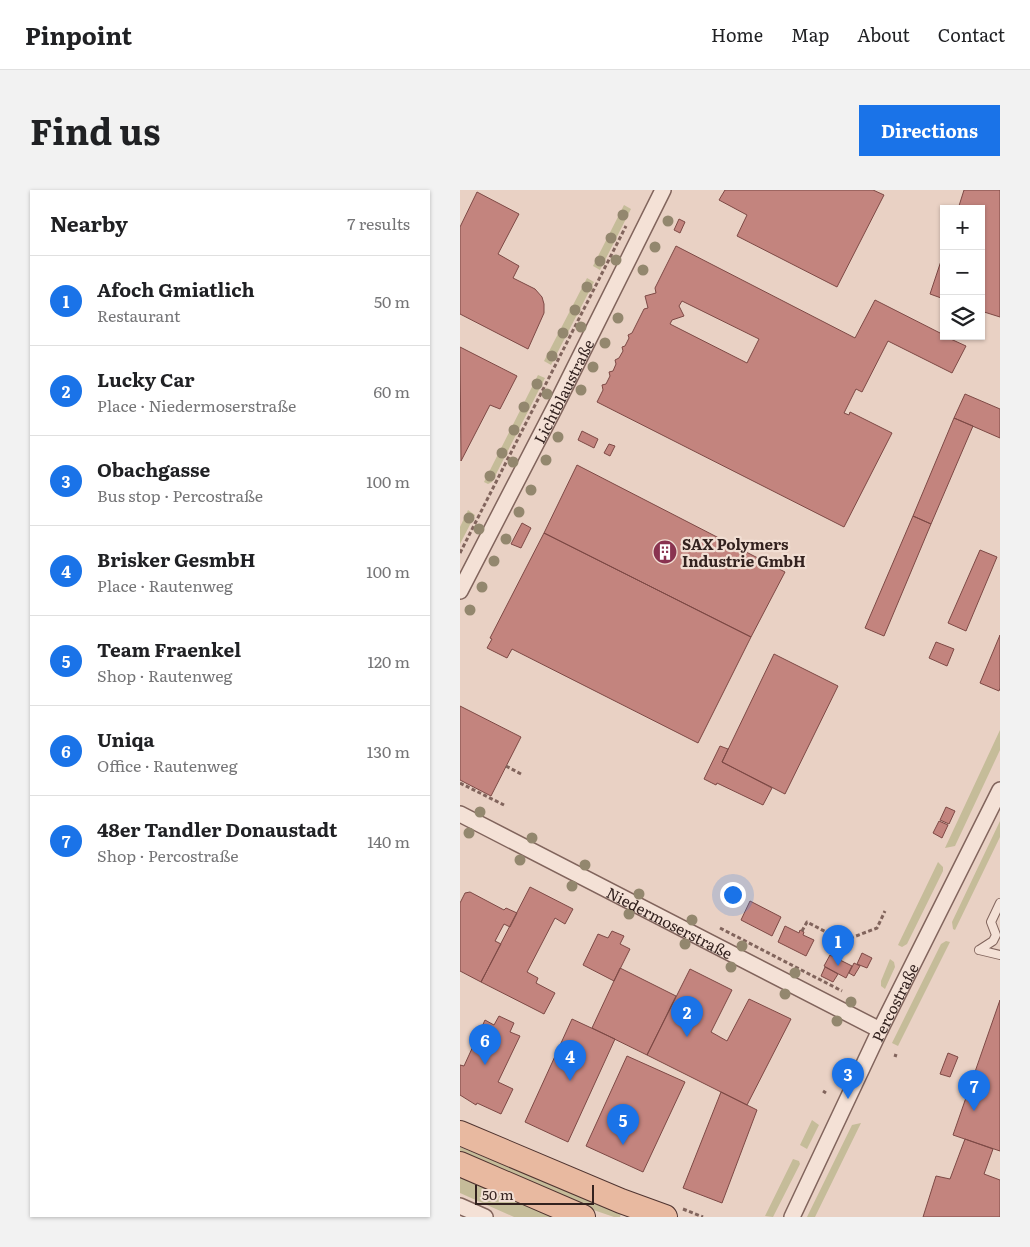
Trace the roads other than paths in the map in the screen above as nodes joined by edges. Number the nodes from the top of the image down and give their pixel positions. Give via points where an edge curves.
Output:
1 (663, 190) edge
2 (460, 591) edge
3 (1000, 790) edge
4 (460, 814) edge
5 (1000, 903) edge
6 (1000, 955) edge
7 (880, 1030) junction
8 (460, 1133) edge
9 (460, 1164) edge
10 (460, 1206) edge
11 (485, 1217) edge
12 (584, 1217) edge
13 (665, 1217) edge
14 (792, 1217) edge

1 - 2 street, Lichtblaustraße
3 - 7 street, Percostraße
4 - 7 street, Niedermoserstraße
5 - 6 lane via 991,922 996,935 993,942 979,950
7 - 14 street, Percostraße
8 - 13 main road
9 - 12 main road
10 - 11 street

